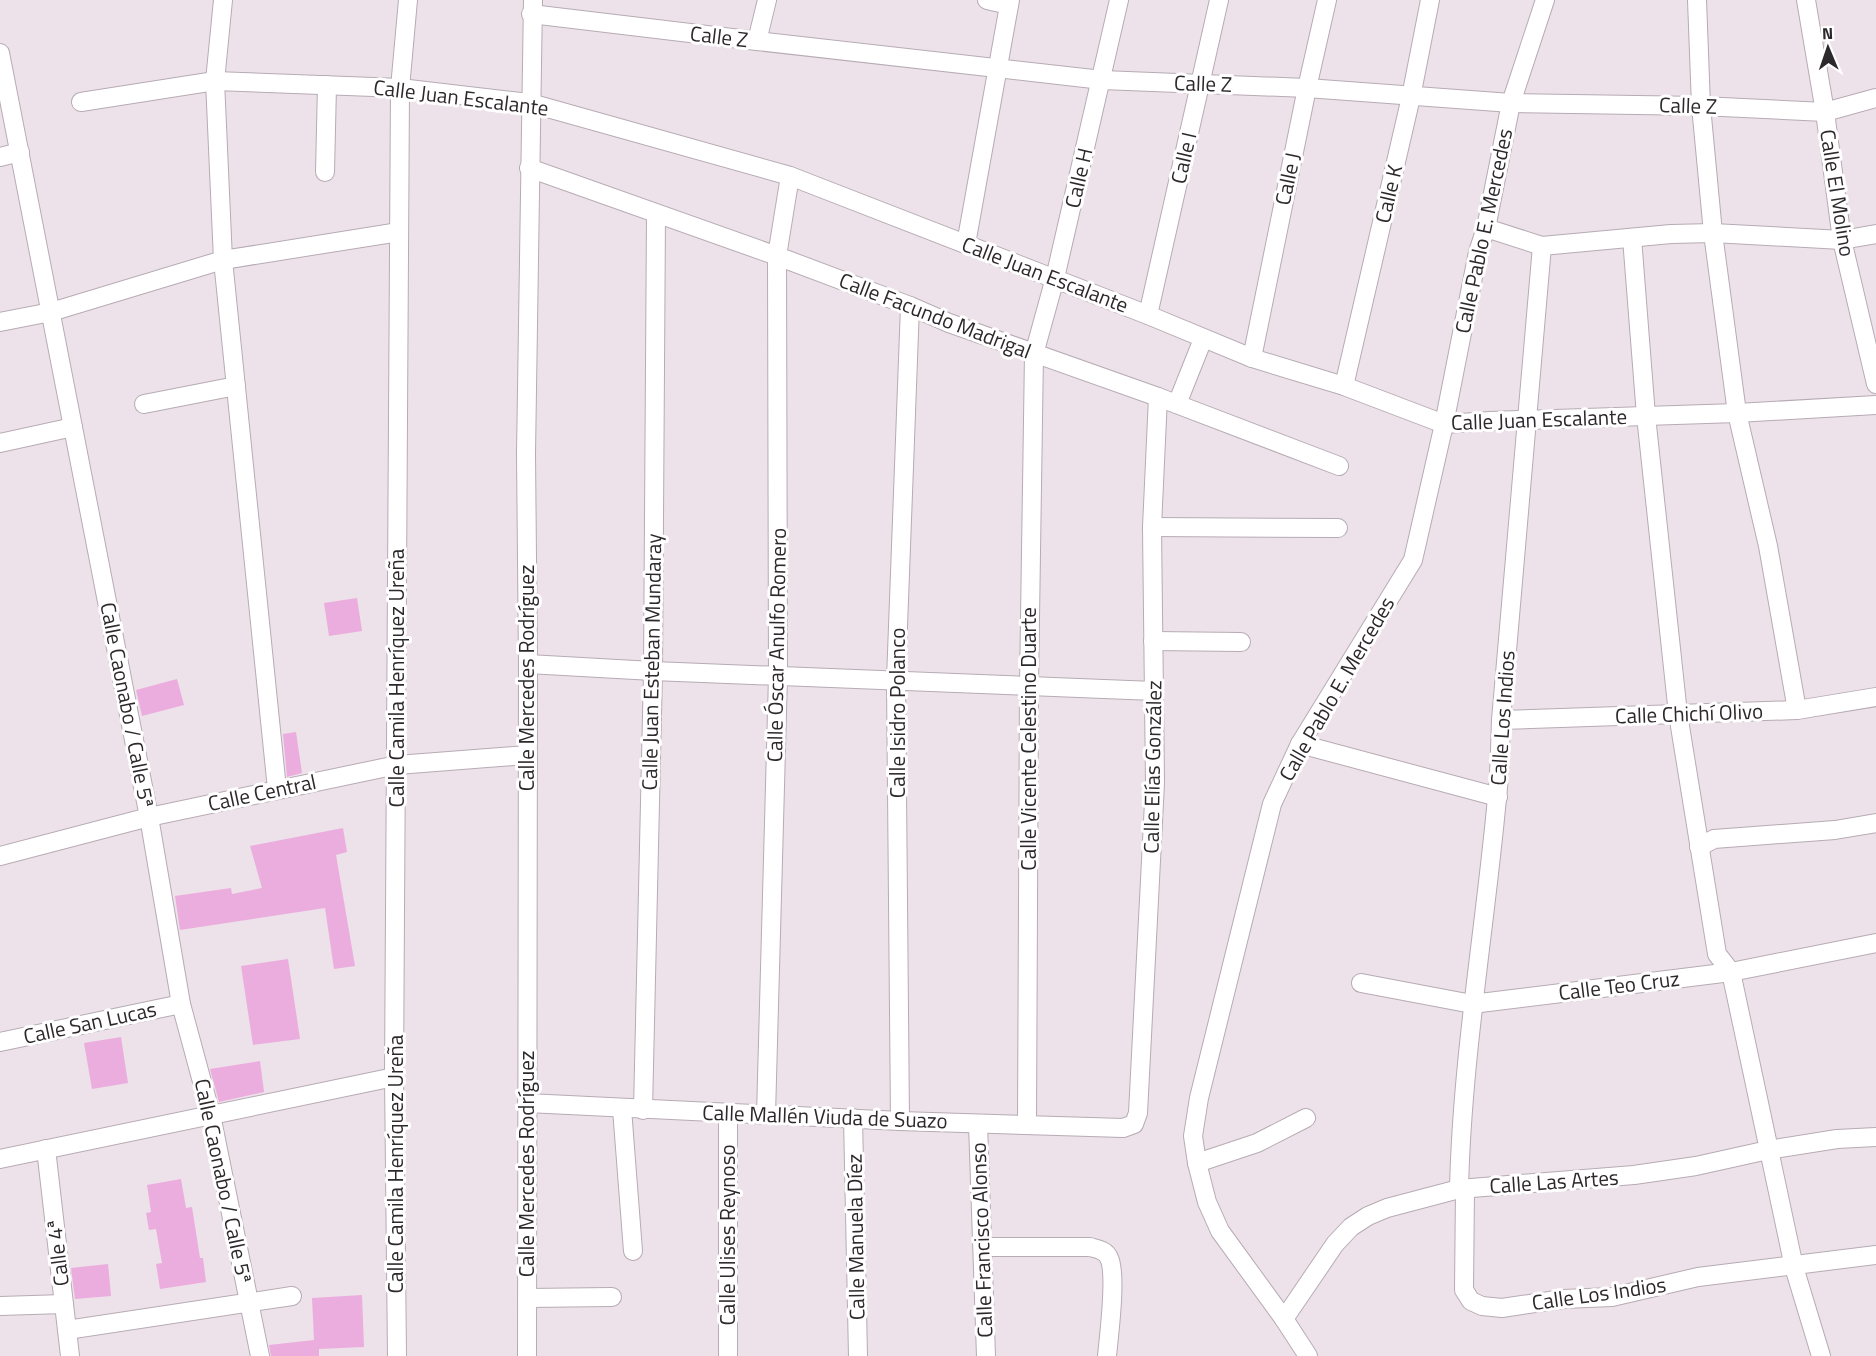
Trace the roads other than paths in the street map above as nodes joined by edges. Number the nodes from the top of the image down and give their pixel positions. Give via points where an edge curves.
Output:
1 (223, 0) edge
2 (408, 0) edge
3 (767, 0) edge
4 (987, 0) edge
5 (1119, 0) edge
6 (1220, 0) edge
7 (1328, 0) edge
8 (1430, 0) edge
9 (1545, 0) edge
10 (1697, 0) edge
11 (1806, 0) edge
12 (1009, 3) edge
13 (532, 7) edge
14 (757, 41) junction
15 (0, 53) edge
16 (998, 68) junction
17 (1102, 80) junction
18 (215, 81) junction
19 (1202, 84) junction
20 (327, 85) junction
21 (400, 88) junction
22 (1307, 88) junction
23 (1412, 97) junction
24 (1876, 98) edge
25 (81, 102) dead end
26 (530, 103) junction
27 (1511, 103) junction
28 (1701, 106) junction
29 (1825, 112) junction
30 (20, 152) junction
31 (0, 157) edge
32 (529, 168) junction
33 (325, 172) dead end
34 (790, 177) junction
35 (656, 214) junction
36 (1486, 228) junction
37 (399, 232) junction
38 (1713, 234) junction
39 (1876, 234) edge
40 (1632, 238) junction
41 (1842, 240) junction
42 (966, 244) junction
43 (1542, 246) junction
44 (777, 256) junction
45 (223, 260) junction
46 (1055, 278) junction
47 (910, 306) junction
48 (51, 312) junction
49 (1148, 315) junction
50 (0, 322) edge
51 (1203, 339) junction
52 (1034, 354) junction
53 (1252, 358) junction
54 (1876, 384) edge
55 (236, 386) junction
56 (1344, 386) junction
57 (1158, 397) junction
58 (144, 404) dead end
59 (1177, 404) junction
60 (1876, 405) edge
61 (1737, 413) junction
62 (1647, 416) junction
63 (1526, 420) junction
64 (1444, 424) junction
65 (73, 427) junction
66 (0, 443) edge
67 (1339, 466) dead end
68 (1152, 527) junction
69 (1338, 528) dead end
70 (1154, 641) junction
71 (1241, 642) dead end
72 (528, 664) junction
73 (653, 671) junction
74 (778, 676) junction
75 (896, 680) junction
76 (1029, 685) junction
77 (1154, 691) junction
78 (1876, 697) edge
79 (1797, 710) junction
80 (1678, 714) junction
81 (1501, 720) junction
82 (1300, 744) junction
83 (527, 755) junction
84 (397, 765) junction
85 (277, 789) junction
86 (1498, 797) junction
87 (149, 817) junction
88 (1876, 823) edge
89 (1699, 847) junction
90 (0, 856) edge
91 (1876, 943) edge
92 (1731, 972) junction
93 (1361, 983) dead end
94 (181, 1004) junction
95 (1472, 1004) junction
96 (0, 1042) edge
97 (394, 1077) junction
98 (527, 1103) junction
99 (622, 1109) junction
100 (643, 1110) junction
101 (728, 1113) junction
102 (211, 1115) junction
103 (766, 1115) junction
104 (853, 1118) junction
105 (1306, 1118) dead end
106 (900, 1120) junction
107 (978, 1124) junction
108 (1027, 1124) junction
109 (1123, 1128) joint
110 (1876, 1137) edge
111 (46, 1149) junction
112 (1768, 1150) junction
113 (0, 1159) edge
114 (1197, 1163) junction
115 (1462, 1189) junction
116 (983, 1247) junction
117 (633, 1251) dead end
118 (1876, 1255) edge
119 (1794, 1267) junction
120 (292, 1296) dead end
121 (612, 1297) dead end
122 (527, 1298) junction
123 (64, 1304) junction
124 (249, 1304) junction
125 (0, 1306) edge
126 (1284, 1319) junction
127 (67, 1330) junction
128 (70, 1356) edge
129 (260, 1356) edge
130 (397, 1356) edge
131 (527, 1356) edge
132 (728, 1356) edge
133 (858, 1356) edge
134 (986, 1356) edge
135 (1107, 1356) edge
136 (1308, 1356) edge
137 (1821, 1356) edge

1 - 18 street
2 - 21 street, Calle Camila Henríquez Ureña
3 - 14 street
4 - 12 street
5 - 17 street, Calle H
6 - 19 street, Calle I
7 - 22 street, Calle J
8 - 23 street, Calle K
9 - 27 street, Calle Pablo E. Mercedes
10 - 28 street
11 - 29 street, Calle El Molino
12 - 16 street
13 - 14 street, Calle Z
13 - 26 street, Calle Mercedes Rodríguez
14 - 16 street, Calle Z
15 - 30 street, Calle Caonabo / Calle 5ª
16 - 17 street, Calle Z
16 - 42 street
17 - 19 street, Calle Z
17 - 46 street, Calle H
18 - 20 street, Calle Juan Escalante
18 - 25 street, Calle Juan Escalante
18 - 45 street
19 - 22 street, Calle Z
19 - 49 street, Calle I
20 - 21 street, Calle Juan Escalante
20 - 33 street
21 - 26 street, Calle Juan Escalante
21 - 37 street, Calle Camila Henríquez Ureña
22 - 23 street, Calle Z
22 - 53 street, Calle J
23 - 27 street, Calle Z
23 - 56 street, Calle K
24 - 29 street, Calle Z
26 - 32 street, Calle Mercedes Rodríguez
26 - 34 street, Calle Juan Escalante
27 - 28 street, Calle Z
27 - 36 street, Calle Pablo E. Mercedes
28 - 29 street, Calle Z
28 - 38 street
29 - 41 street, Calle El Molino
30 - 31 street
30 - 48 street, Calle Caonabo / Calle 5ª
32 - 35 street, Calle Facundo Madrigal
32 - 72 street, Calle Mercedes Rodríguez
34 - 42 street, Calle Juan Escalante
34 - 44 street, Calle Óscar Anulfo Romero
35 - 44 street, Calle Facundo Madrigal
35 - 73 street, Calle Juan Esteban Mundaray
36 - 43 street
36 - 64 street, Calle Pablo E. Mercedes
37 - 45 street
37 - 84 street, Calle Camila Henríquez Ureña
38 - 40 street
38 - 41 street
38 - 61 street
39 - 41 street
40 - 43 street
40 - 62 street
41 - 54 street, Calle El Molino
42 - 46 street, Calle Juan Escalante
43 - 63 street, Calle Los Indios
44 - 47 street, Calle Facundo Madrigal
44 - 74 street, Calle Óscar Anulfo Romero
45 - 48 street
45 - 55 street
46 - 49 street, Calle Juan Escalante
46 - 52 street, Calle H
47 - 52 street, Calle Facundo Madrigal
47 - 75 street, Calle Isidro Polanco
48 - 50 street
48 - 65 street, Calle Caonabo / Calle 5ª
49 - 51 street, Calle Juan Escalante
51 - 53 street, Calle Juan Escalante
51 - 59 street
52 - 57 street, Calle Facundo Madrigal
52 - 76 street, Calle Vicente Celestino Duarte
53 - 56 street, Calle Juan Escalante
55 - 58 street
55 - 85 street
56 - 64 street, Calle Juan Escalante
57 - 59 street, Calle Facundo Madrigal
57 - 68 street, Calle Elías González
59 - 67 street, Calle Facundo Madrigal
60 - 61 street, Calle Juan Escalante
61 - 62 street, Calle Juan Escalante
61 - 79 street via 1768,546
62 - 63 street, Calle Juan Escalante
62 - 80 street
63 - 64 street, Calle Juan Escalante
63 - 81 street, Calle Los Indios
64 - 82 street, Calle Pablo E. Mercedes via 1413,560
65 - 66 street
65 - 87 street, Calle Caonabo / Calle 5ª
68 - 69 street
68 - 70 street, Calle Elías González
70 - 71 street
70 - 77 street, Calle Elías González
72 - 73 street
72 - 83 street, Calle Mercedes Rodríguez
73 - 74 street
73 - 100 street, Calle Juan Esteban Mundaray
74 - 75 street
74 - 103 street, Calle Óscar Anulfo Romero
75 - 76 street
75 - 106 street, Calle Isidro Polanco
76 - 77 street
76 - 108 street, Calle Vicente Celestino Duarte
77 - 109 street, Calle Elías González via 1155,783 1138,1113 1134,1124
78 - 79 street, Calle Chichí Olivo
79 - 80 street, Calle Chichí Olivo
80 - 81 street, Calle Chichí Olivo
80 - 89 street
81 - 86 street, Calle Los Indios
82 - 86 street
82 - 114 street, Calle Pablo E. Mercedes via 1272,804 1199,1098 1193,1136
83 - 84 street, Calle Central
83 - 98 street, Calle Mercedes Rodríguez
84 - 85 street, Calle Central
84 - 97 street, Calle Camila Henríquez Ureña
85 - 87 street, Calle Central
86 - 95 street, Calle Los Indios
87 - 90 street, Calle Central
87 - 94 street, Calle Caonabo / Calle 5ª
88 - 89 street via 1714,839
89 - 92 street via 1717,954
91 - 92 street, Calle Teo Cruz
92 - 95 street, Calle Teo Cruz
92 - 112 street
93 - 95 street, Calle Teo Cruz
94 - 96 street, Calle San Lucas
94 - 102 street, Calle Caonabo / Calle 5ª
95 - 115 street, Calle Los Indios via 1460,1149
97 - 102 street
97 - 130 street, Calle Camila Henríquez Ureña
98 - 99 street, Calle Mallén Viuda de Suazo
98 - 122 street, Calle Mercedes Rodríguez
99 - 100 street, Calle Mallén Viuda de Suazo
99 - 117 street
100 - 101 street, Calle Mallén Viuda de Suazo
101 - 103 street, Calle Mallén Viuda de Suazo
101 - 132 street, Calle Ulises Reynoso
102 - 111 street
102 - 124 street, Calle Caonabo / Calle 5ª
103 - 104 street, Calle Mallén Viuda de Suazo
104 - 106 street, Calle Mallén Viuda de Suazo
104 - 133 street, Calle Manuela Díez
105 - 114 street via 1257,1143
106 - 107 street, Calle Mallén Viuda de Suazo
107 - 108 street, Calle Mallén Viuda de Suazo
107 - 116 street, Calle Francisco Alonso
108 - 109 street, Calle Mallén Viuda de Suazo
110 - 112 street, Calle Las Artes
111 - 113 street
111 - 123 street, Calle 4ª
112 - 115 street, Calle Las Artes via 1634,1175
112 - 119 street
114 - 126 street, Calle Pablo E. Mercedes via 1207,1202 1220,1231
115 - 119 street, Calle Los Indios via 1464,1290 1471,1301 1482,1306 1502,1308 1612,1297 1698,1277
115 - 126 street, Calle Las Artes via 1387,1208 1351,1227
116 - 134 street, Calle Francisco Alonso
116 - 135 street via 1090,1247 1104,1251 1110,1259 1112,1276
118 - 119 street, Calle Los Indios
119 - 137 street
120 - 124 street
121 - 122 street
122 - 131 street, Calle Mercedes Rodríguez
123 - 125 street
123 - 127 street, Calle 4ª
124 - 127 street
124 - 129 street, Calle Caonabo / Calle 5ª
126 - 136 street, Calle Pablo E. Mercedes
127 - 128 street, Calle 4ª

